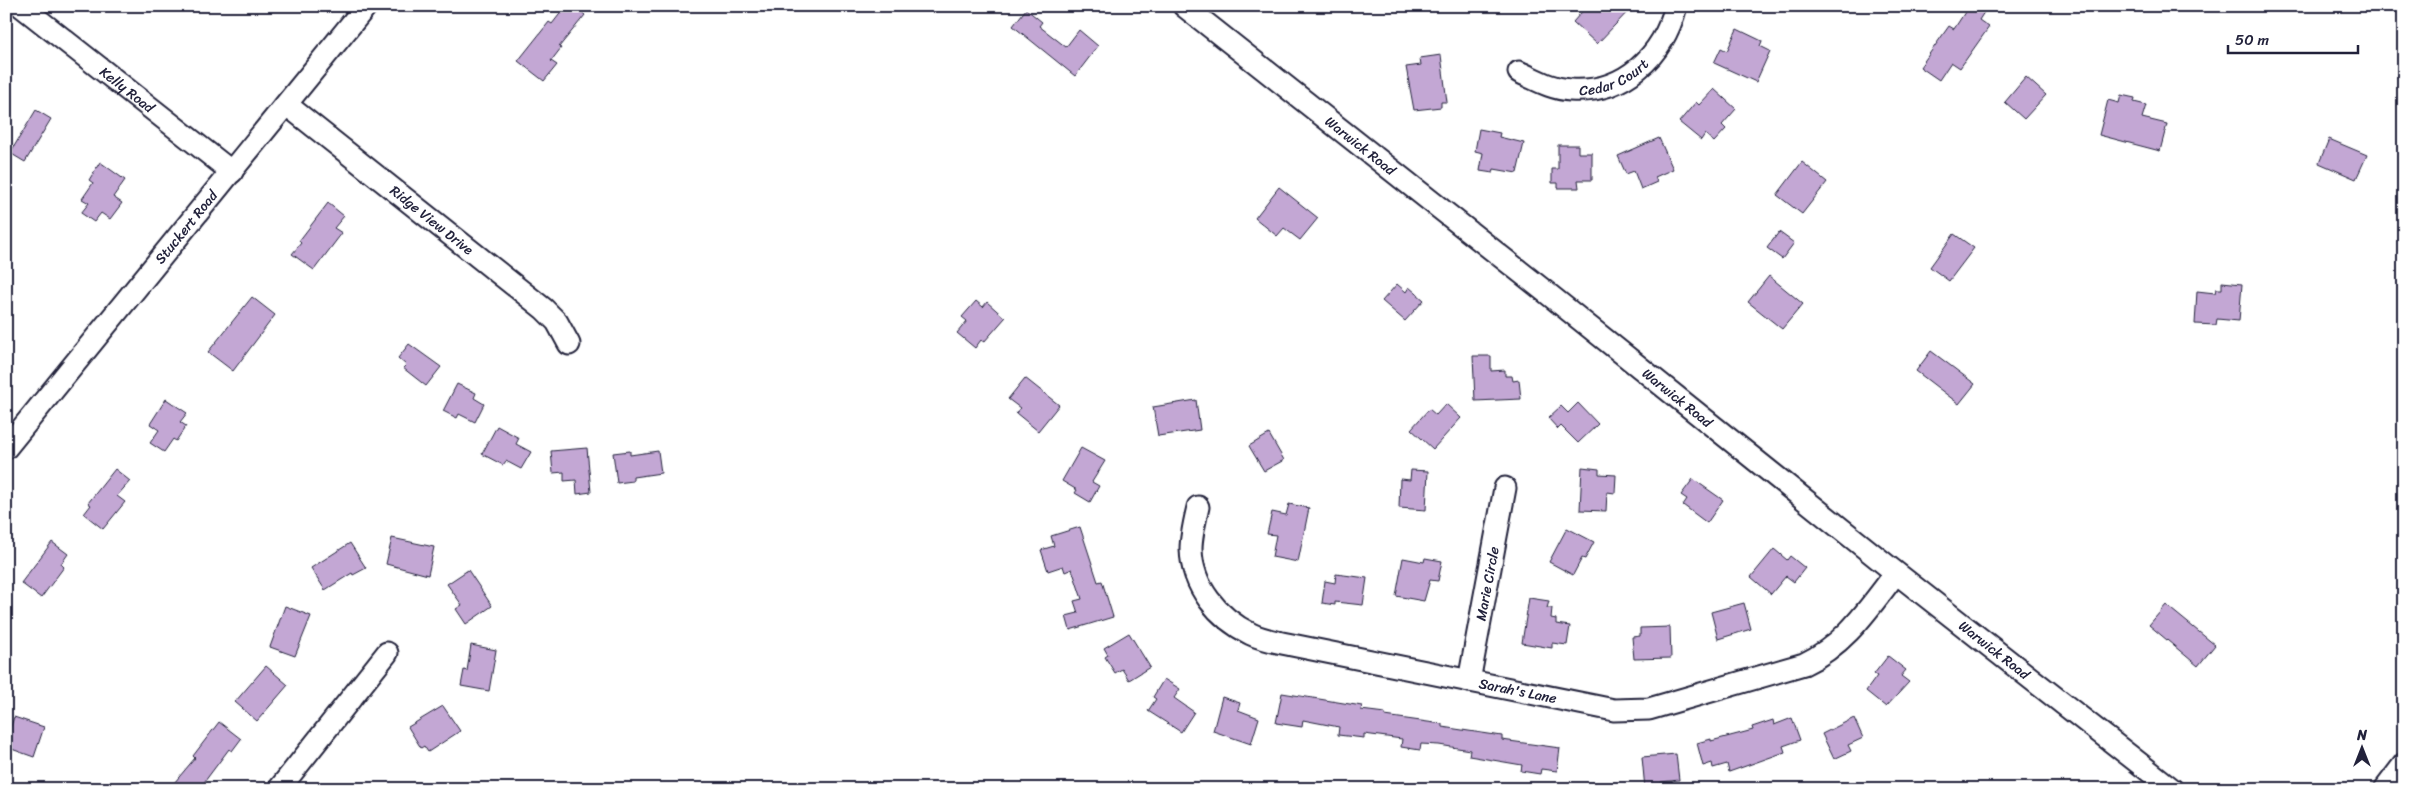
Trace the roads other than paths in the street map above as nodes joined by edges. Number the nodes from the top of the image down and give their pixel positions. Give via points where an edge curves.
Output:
1 (21, 6) edge
2 (366, 6) edge
3 (1184, 6) edge
4 (1676, 6) edge
5 (1519, 72) dead end
6 (287, 105) junction
7 (232, 172) junction
8 (569, 344) dead end
9 (6, 448) edge
10 (1505, 488) dead end
11 (1198, 507) dead end
12 (1896, 573) junction
13 (387, 653) dead end
14 (1469, 680) junction
15 (2404, 764) edge
16 (279, 789) edge
17 (2172, 789) edge
18 (2385, 789) edge

1 - 7 street, Kelly Road
2 - 6 street, Stuckert Road
3 - 12 street, Warwick Road
4 - 5 street, Cedar Court via 1663,39 1649,58 1637,70 1611,86 1568,90 1548,86
6 - 7 street, Stuckert Road
6 - 8 street, Ridge View Drive via 544,309
7 - 9 street, Stuckert Road
10 - 14 street, Marie Circle
11 - 14 street, Sarah's Lane via 1191,548 1193,564 1204,594 1232,622 1263,638
12 - 14 street, Sarah's Lane via 1841,641 1818,658 1649,709 1614,710
12 - 17 street, Warwick Road
13 - 16 street
15 - 18 street

